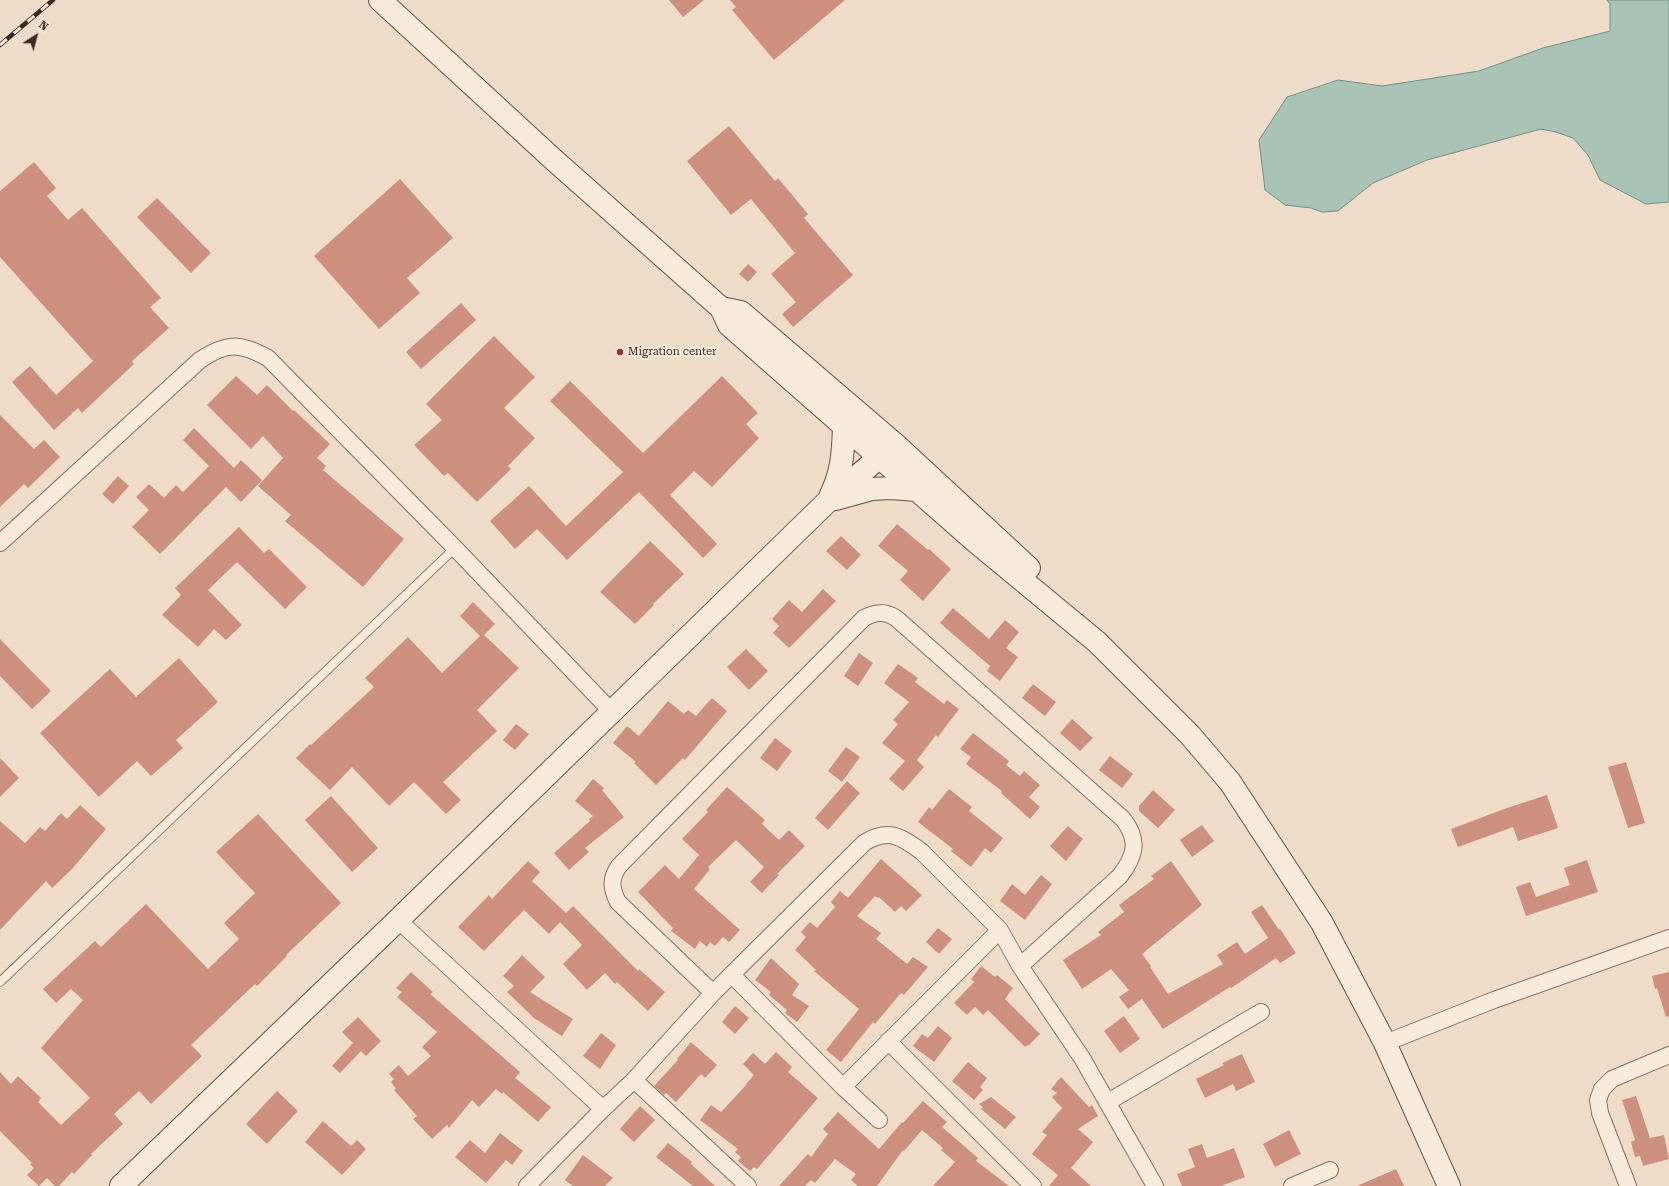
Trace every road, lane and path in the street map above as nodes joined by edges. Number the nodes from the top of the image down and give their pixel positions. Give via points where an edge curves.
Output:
1 (380, 0) edge
2 (721, 308) junction
3 (844, 427) junction
4 (887, 451) junction
5 (917, 490) junction
6 (827, 502) junction
7 (0, 543) edge
8 (456, 548) junction
9 (1097, 642) junction
10 (612, 712) junction
11 (398, 920) junction
12 (1000, 930) junction
13 (1669, 938) edge
14 (1020, 966) junction
15 (732, 975) junction
16 (0, 982) edge
17 (713, 993) junction
18 (1261, 1012) dead end
19 (888, 1041) junction
20 (1385, 1043) junction
21 (1669, 1055) edge
22 (634, 1080) junction
23 (843, 1087) junction
24 (1108, 1102) junction
25 (603, 1109) junction
26 (879, 1120) dead end
27 (1330, 1170) dead end
28 (536, 1183) edge
29 (121, 1186) edge
30 (748, 1186) edge
31 (1033, 1186) edge
32 (1155, 1186) edge
33 (1292, 1186) edge
34 (1449, 1186) edge
35 (1628, 1186) edge

1 - 2 street via 554,160
2 - 3 street via 729,325
2 - 4 street via 741,312
3 - 4 street
3 - 6 street via 841,467
4 - 5 street
4 - 6 street
4 - 9 street via 1081,616
5 - 6 street via 872,489
5 - 9 street
6 - 10 street
7 - 8 street via 200,360 215,350 233,346 252,350 268,358
8 - 10 street
8 - 16 lane
9 - 20 street via 1190,735 1230,782 1322,923
10 - 11 street
11 - 25 street
11 - 29 street
12 - 14 street
12 - 15 street via 922,852 908,842 886,834 864,843
12 - 19 street
13 - 20 street via 1494,1000
14 - 17 street via 1120,876 1134,851 1130,828 1123,819 896,618 882,612 864,618 614,874 613,892 618,902
14 - 24 street via 1082,1058
15 - 17 street
15 - 23 street
17 - 22 street
18 - 24 street
19 - 23 street
19 - 31 street
20 - 34 street
21 - 35 street via 1612,1079 1602,1089 1598,1100 1600,1113
22 - 25 street
22 - 30 street
23 - 26 street
24 - 32 street
25 - 28 street
27 - 33 street

